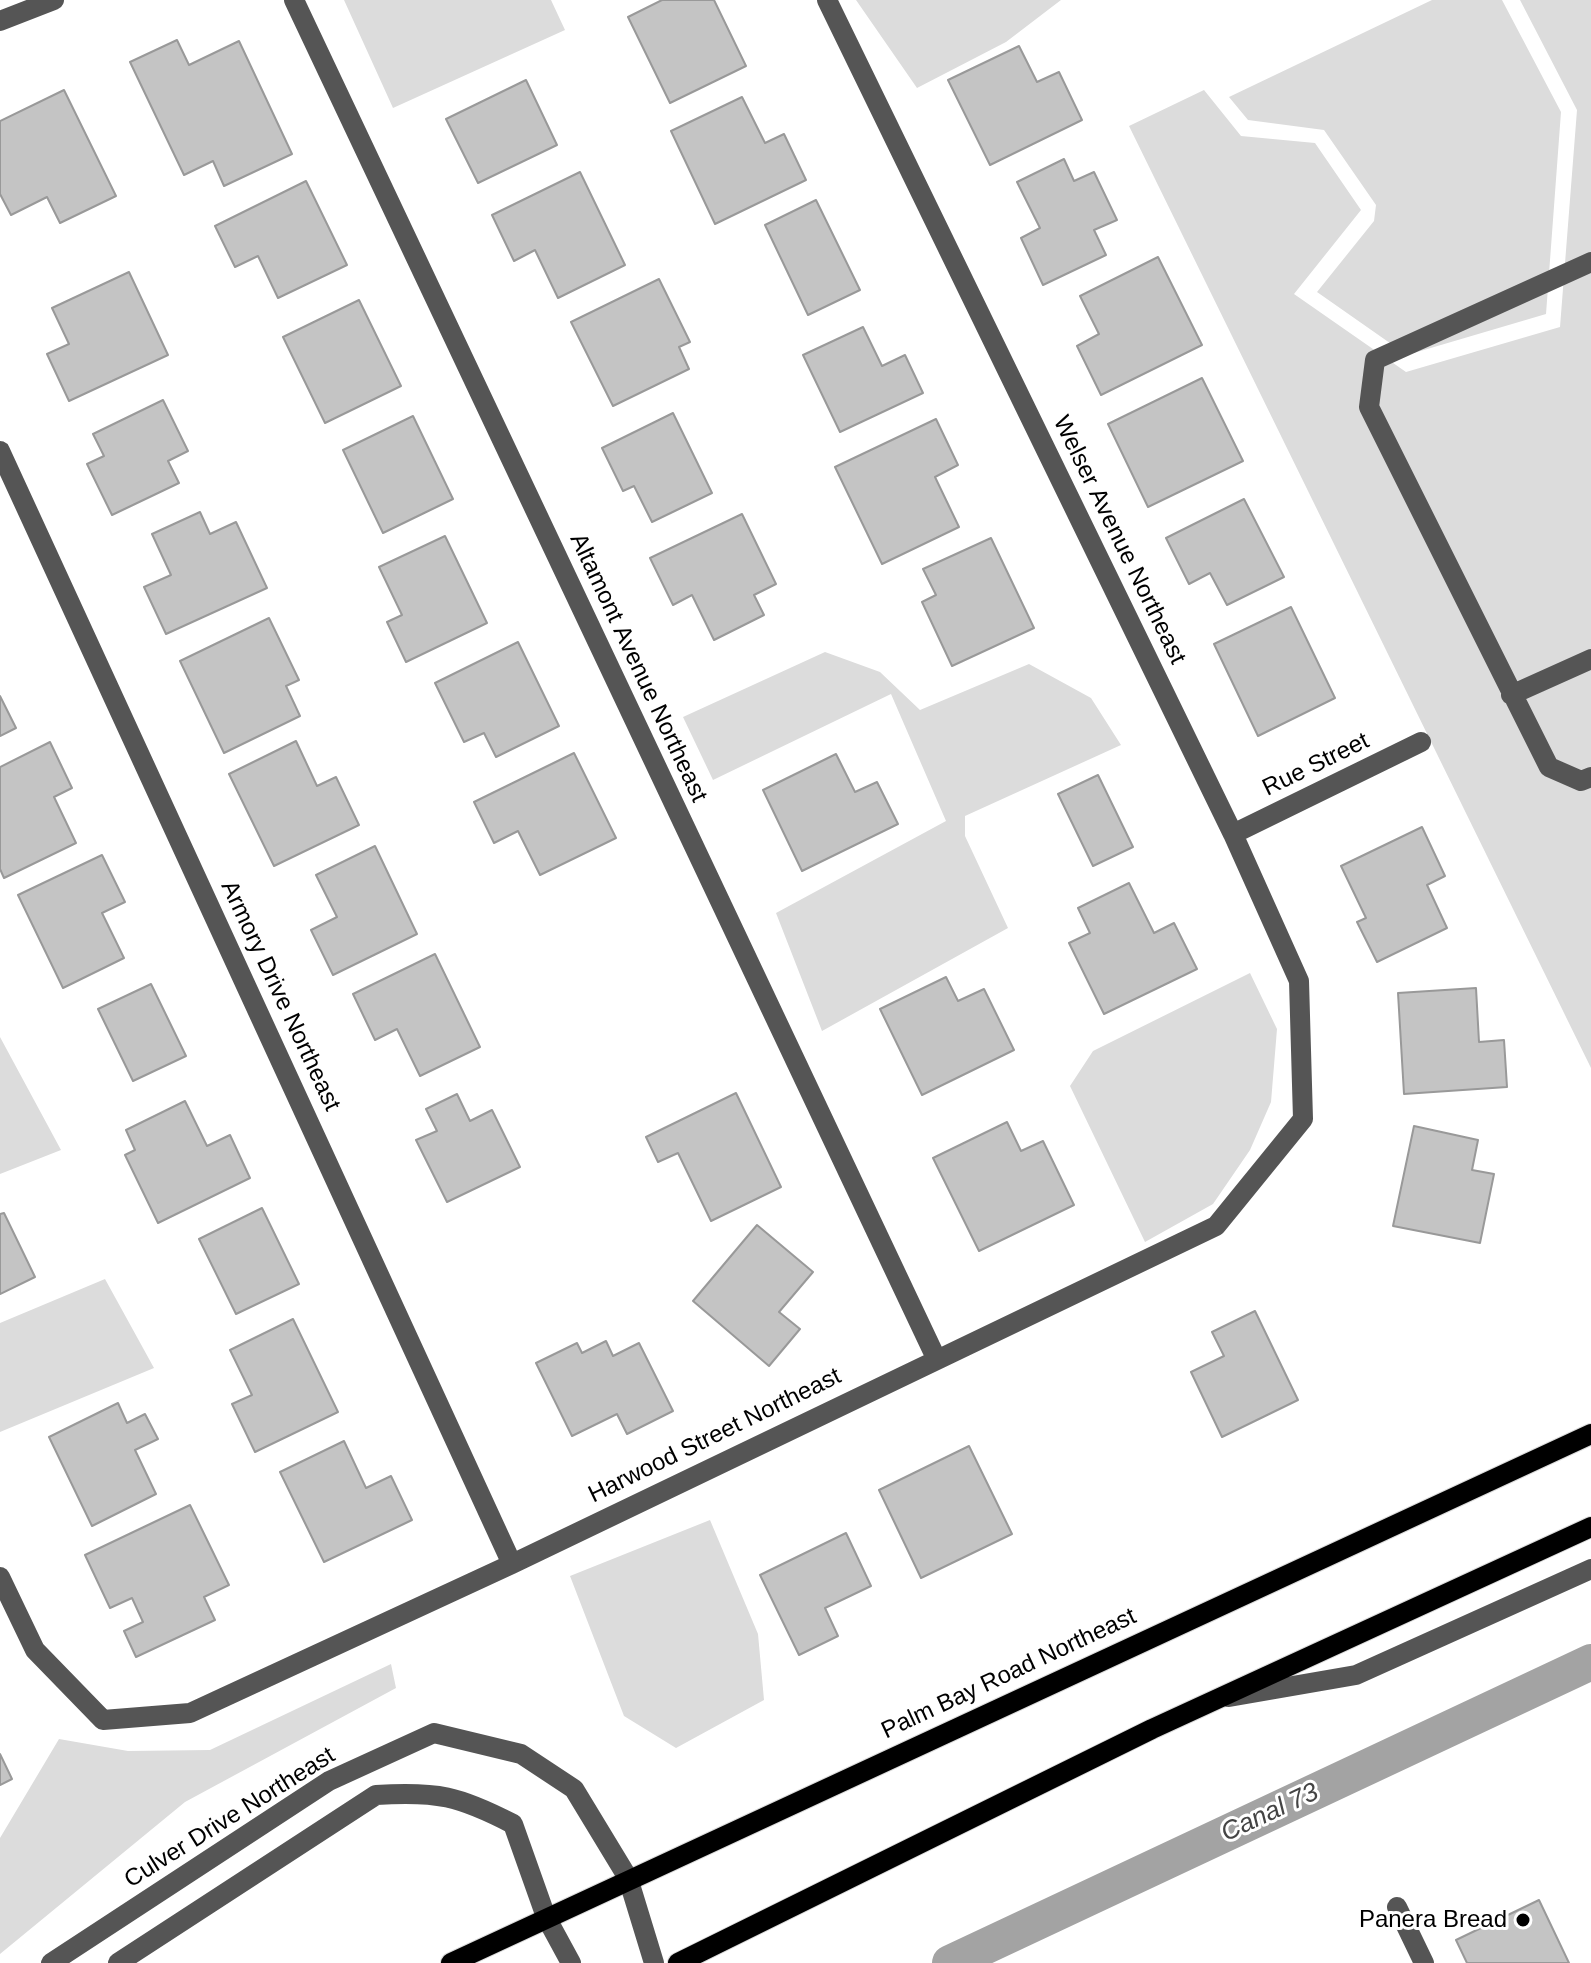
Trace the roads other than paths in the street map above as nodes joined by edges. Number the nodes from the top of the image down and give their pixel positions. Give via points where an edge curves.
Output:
1 (54, 0) edge
2 (294, 0) edge
3 (827, 0) edge
4 (0, 21) edge
5 (1591, 262) edge
6 (0, 451) edge
7 (1591, 659) edge
8 (1511, 695) junction
9 (1421, 742) dead end
10 (1591, 777) edge
11 (1233, 834) junction
12 (1303, 1119) joint
13 (936, 1358) junction
14 (1591, 1434) edge
15 (1591, 1527) edge
16 (512, 1564) junction
17 (1591, 1569) edge
18 (0, 1577) edge
19 (1221, 1699) junction
20 (628, 1878) junction
21 (1397, 1907) dead end
22 (546, 1917) junction
23 (51, 1963) edge
24 (118, 1963) edge
25 (451, 1963) edge
26 (571, 1963) edge
27 (654, 1963) edge
28 (678, 1963) edge
29 (1424, 1963) edge

1 - 4 street
2 - 13 street, Altamont Avenue Northeast
3 - 11 street, Welser Avenue Northeast
5 - 8 street via 1375,360 1369,407
6 - 16 street, Armory Drive Northeast
7 - 8 street
8 - 10 street via 1549,767 1581,781
9 - 11 street, Rue Street
11 - 12 street, Welser Avenue Northeast via 1299,981
12 - 13 street, Harwood Street Northeast via 1216,1226
13 - 16 street, Harwood Street Northeast
14 - 20 main road, Palm Bay Road Northeast
15 - 19 main road
16 - 18 street, Harwood Street Northeast via 190,1713 103,1720 35,1650
17 - 19 street via 1356,1675
19 - 28 main road
20 - 22 main road, Palm Bay Road Northeast
20 - 23 street, Culver Drive Northeast via 574,1789 521,1754 434,1733 329,1781
20 - 27 street, Culver Drive Northeast
21 - 29 street
22 - 24 street via 513,1824 475,1805 427,1792 376,1795
22 - 25 main road, Palm Bay Road Northeast
22 - 26 street

